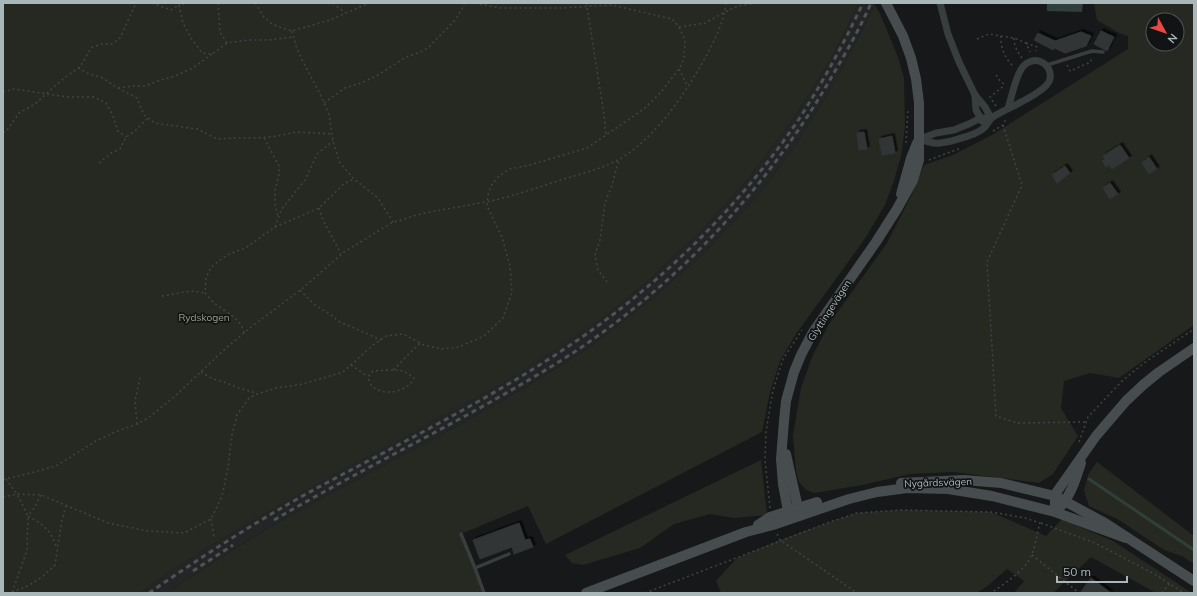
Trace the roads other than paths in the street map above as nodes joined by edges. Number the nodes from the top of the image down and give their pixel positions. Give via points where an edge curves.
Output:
1 (886, 3) edge
2 (940, 3) edge
3 (1103, 52) dead end
4 (1046, 66) junction
5 (975, 95) junction
6 (1008, 108) junction
7 (980, 118) junction
8 (991, 118) junction
9 (985, 127) junction
10 (919, 139) junction
11 (1194, 348) edge
12 (784, 421) junction
13 (1085, 454) junction
14 (793, 488) junction
15 (1055, 496) junction
16 (1065, 501) junction
17 (819, 502) junction
18 (794, 512) junction
19 (1055, 512) junction
20 (461, 534) dead end
21 (1126, 538) junction
22 (509, 554) dead end
23 (476, 568) junction
24 (1194, 581) edge
25 (484, 593) edge
26 (586, 593) edge

1 - 10 street, Glyttingevägen via 911,58 916,79
2 - 5 street via 948,34
3 - 4 lane via 1092,50
4 - 6 street via 1050,73 1050,81 1045,88
4 - 6 street via 1034,60 1027,63 1021,70
5 - 7 street via 976,110
5 - 8 street
6 - 8 street
7 - 8 street
7 - 9 street
7 - 10 street via 954,130
8 - 9 street
9 - 10 street via 959,139 935,144
10 - 12 street, Glyttingevägen via 897,209 813,332 794,372 786,400
11 - 13 street via 1159,372 1126,401 1096,436
12 - 14 street, Glyttingevägen via 786,457
12 - 18 street, Glyttingevägen via 781,460 783,484
13 - 15 street
13 - 16 street
14 - 17 street via 805,499
14 - 18 street, Glyttingevägen
15 - 16 street, Nygårdsvägen
15 - 17 street, Nygårdsvägen via 1001,483 964,480 906,482 869,488
15 - 19 street
16 - 19 street
16 - 21 street, Nygårdsvägen
17 - 18 street, Nygårdsvägen
18 - 19 street, Nygårdsvägen via 877,492 907,488 955,490 992,496
18 - 26 street, Nygårdsvägen
19 - 21 street, Nygårdsvägen
20 - 23 lane
21 - 24 street, Nygårdsvägen
22 - 23 lane
23 - 25 lane

